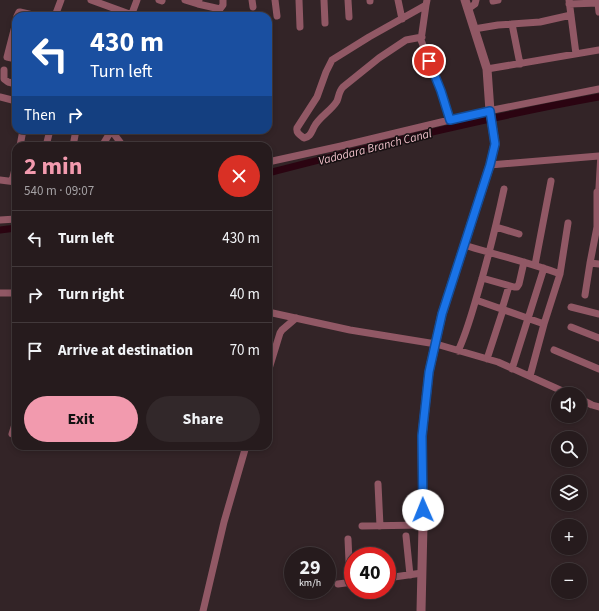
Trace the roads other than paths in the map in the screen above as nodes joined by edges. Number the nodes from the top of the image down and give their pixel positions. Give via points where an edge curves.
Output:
1 (61, 0) edge
2 (90, 0) edge
3 (137, 0) edge
4 (184, 0) edge
5 (223, 0) edge
6 (275, 0) edge
7 (299, 0) edge
8 (324, 0) edge
9 (348, 0) edge
10 (398, 0) edge
11 (476, 0) edge
12 (199, 2) edge
13 (569, 2) edge
14 (427, 3) edge
15 (599, 3) edge
16 (466, 4) edge
17 (56, 12) edge
18 (124, 12) edge
19 (133, 12) edge
20 (599, 12) edge
21 (571, 15) junction
22 (276, 16) dead end
23 (349, 17) dead end
24 (402, 19) junction
25 (325, 23) dead end
26 (512, 24) junction
27 (300, 27) dead end
28 (474, 29) junction
29 (422, 37) junction
30 (12, 43) edge
31 (599, 50) edge
32 (576, 54) junction
33 (7, 57) junction
34 (12, 58) edge
35 (520, 64) junction
36 (487, 69) junction
37 (2, 70) edge
38 (12, 83) edge
39 (599, 89) edge
40 (0, 98) edge
41 (12, 100) edge
42 (490, 112) junction
43 (450, 120) junction
44 (599, 157) edge
45 (272, 161) edge
46 (490, 165) junction
47 (0, 180) edge
48 (551, 181) dead end
49 (12, 182) edge
50 (504, 189) dead end
51 (597, 192) joint
52 (12, 219) edge
53 (0, 220) edge
54 (568, 223) dead end
55 (496, 227) junction
56 (519, 234) dead end
57 (464, 245) junction
58 (489, 253) junction
59 (524, 262) junction
60 (590, 263) junction
61 (599, 264) edge
62 (535, 265) junction
63 (544, 268) junction
64 (560, 274) junction
65 (482, 278) junction
66 (509, 286) junction
67 (0, 293) edge
68 (12, 293) edge
69 (585, 295) dead end
70 (476, 300) junction
71 (571, 307) dead end
72 (503, 310) junction
73 (272, 313) edge
74 (599, 314) edge
75 (296, 318) junction
76 (528, 318) junction
77 (544, 324) junction
78 (572, 327) dead end
79 (599, 338) edge
80 (436, 344) junction
81 (554, 350) dead end
82 (458, 351) junction
83 (272, 359) edge
84 (487, 359) junction
85 (512, 368) junction
86 (599, 369) edge
87 (530, 376) junction
88 (554, 387) edge
89 (587, 402) edge
90 (599, 407) edge
91 (245, 450) edge
92 (378, 484) dead end
93 (423, 524) junction
94 (362, 526) dead end
95 (380, 526) junction
96 (406, 536) dead end
97 (348, 539) dead end
98 (349, 547) edge
99 (422, 573) junction
100 (410, 575) junction
101 (396, 577) edge
102 (344, 583) edge
103 (338, 584) dead end
104 (203, 611) edge
105 (421, 611) edge

1 - 17 street
2 - 18 street
3 - 19 street
4 - 12 street
5 - 12 street via 220,9
6 - 22 street
7 - 27 street
8 - 25 street
9 - 23 street
10 - 24 street
11 - 16 street via 475,4
13 - 15 street
13 - 21 street
14 - 24 street
14 - 29 street
15 - 20 street
16 - 28 street
21 - 26 street via 540,22
21 - 32 street
24 - 29 street via 332,60 317,97 297,128 300,135 307,138 311,134 314,126 336,102 340,90 351,80 406,40
26 - 28 street
26 - 35 street
28 - 36 street
29 - 43 street
30 - 33 street
31 - 32 street
32 - 35 street
33 - 34 street
33 - 37 street
35 - 36 street
36 - 42 street
37 - 38 street via 4,80
39 - 42 street
40 - 41 street
42 - 43 street
42 - 46 street via 495,144
43 - 45 street
44 - 46 street
44 - 51 lane
46 - 57 street
47 - 49 street
48 - 62 street
50 - 55 street
51 - 60 street via 597,227
52 - 53 street
54 - 64 street
55 - 56 street
55 - 58 street
57 - 58 street
57 - 80 street via 442,314
58 - 59 street
58 - 65 street
59 - 62 street
59 - 66 street via 518,285
60 - 61 street
60 - 69 street
62 - 63 street
63 - 64 street
63 - 76 street
64 - 77 street
65 - 66 street
65 - 70 street
66 - 72 street
67 - 68 street
70 - 72 street
70 - 82 street
71 - 74 street
72 - 76 street
72 - 84 street
73 - 75 street
75 - 80 street
75 - 83 street via 280,333
76 - 77 street
76 - 85 street
77 - 87 street
78 - 79 street
80 - 82 street
80 - 93 street via 429,372 422,436
81 - 86 street
82 - 84 street
84 - 85 street
85 - 87 street
87 - 88 street
89 - 90 street
91 - 104 street via 224,522
92 - 95 street
93 - 95 street
93 - 99 street
94 - 95 street
96 - 100 street
97 - 98 street
99 - 100 street
99 - 105 street
100 - 101 street
102 - 103 street

